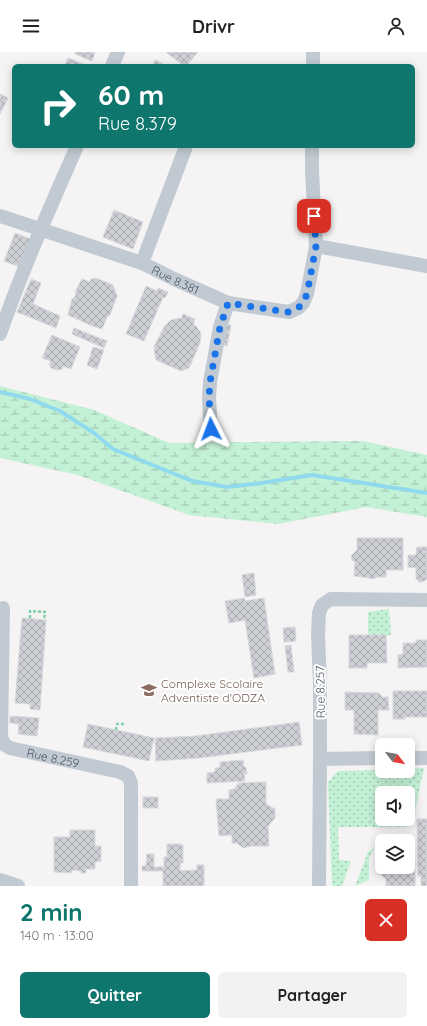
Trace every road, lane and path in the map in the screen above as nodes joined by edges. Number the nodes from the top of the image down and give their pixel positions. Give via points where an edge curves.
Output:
1 (118, 52) edge
2 (314, 52) edge
3 (113, 64) edge
4 (313, 64) edge
5 (76, 148) edge
6 (312, 148) edge
7 (185, 149) dead end
8 (0, 216) edge
9 (40, 229) junction
10 (316, 246) junction
11 (142, 263) junction
12 (427, 266) edge
13 (228, 303) junction
14 (0, 334) edge
15 (211, 429) dead end
16 (427, 600) edge
17 (3, 608) dead end
18 (30, 618) dead end
19 (44, 620) dead end
20 (126, 724) dead end
21 (116, 730) dead end
22 (375, 758) edge
23 (415, 758) edge
24 (427, 758) edge
25 (320, 759) junction
26 (0, 880) edge
27 (18, 886) edge
28 (131, 886) edge
29 (319, 886) edge

1 - 3 street
2 - 4 street
5 - 9 street
6 - 10 street, Rue 8.381
7 - 11 street
8 - 9 street, Rue 8.381
9 - 11 street, Rue 8.381
9 - 14 street
10 - 12 street
10 - 13 street, Rue 8.381 via 307,294 298,308 288,312
11 - 13 street, Rue 8.381
13 - 15 street via 220,327 210,382
16 - 25 street, Rue 8.257 via 331,600 322,605 318,634
17 - 28 street, Rue 8.259 via 1,738 10,748 120,772 128,776 131,783
18 - 19 path via 30,611 44,612
20 - 21 path via 117,724
22 - 25 street
23 - 24 street
25 - 29 street, Rue 8.257
26 - 27 street

